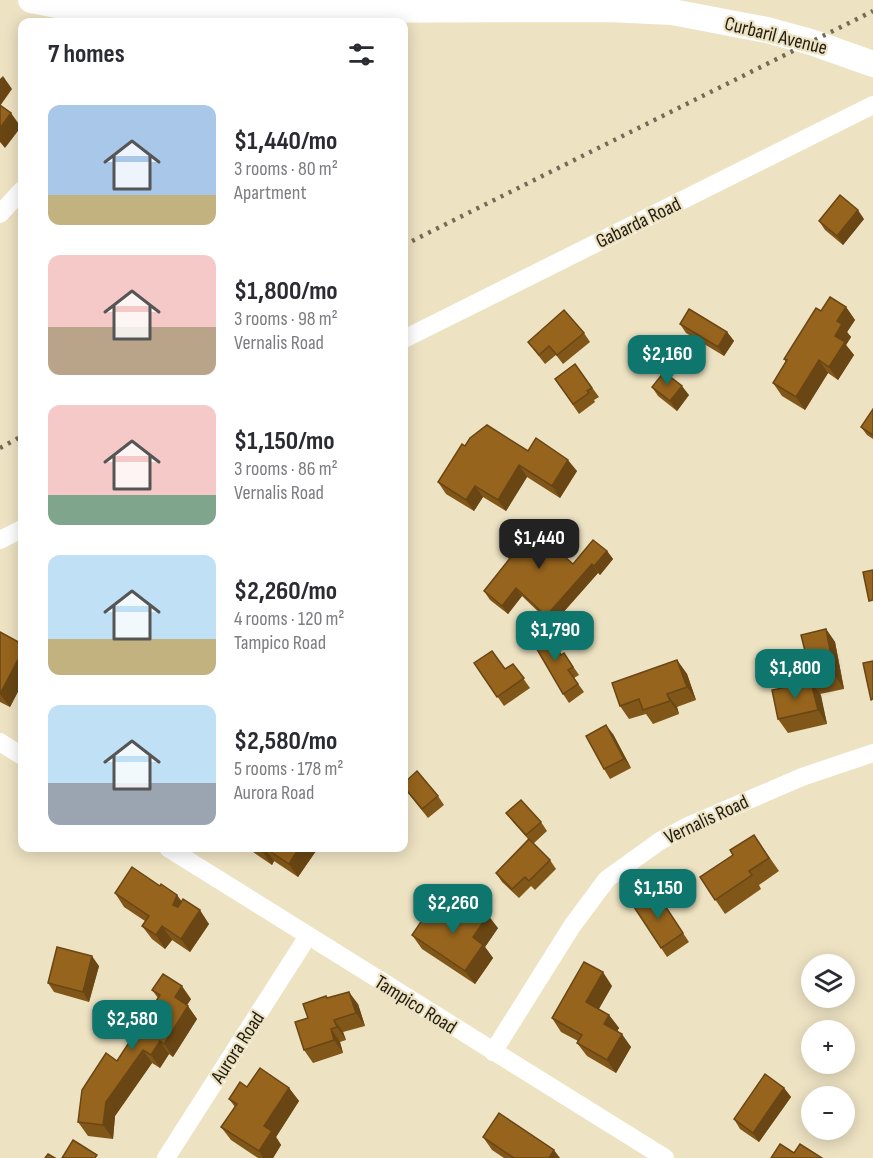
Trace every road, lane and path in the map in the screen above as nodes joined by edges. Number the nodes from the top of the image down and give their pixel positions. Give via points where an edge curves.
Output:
1 (31, 0) edge
2 (303, 5) edge
3 (99, 18) edge
4 (873, 64) edge
5 (873, 105) edge
6 (18, 194) edge
7 (0, 214) edge
8 (408, 337) edge
9 (18, 531) edge
10 (0, 540) edge
11 (0, 742) edge
12 (18, 753) edge
13 (873, 753) edge
14 (174, 852) edge
15 (308, 936) junction
16 (493, 1052) junction
17 (166, 1158) edge
18 (665, 1158) edge

1 - 3 street, Curbaril Avenue
2 - 3 street, Curbaril Avenue via 153,11
2 - 4 street, Curbaril Avenue via 672,12 789,36
5 - 8 street, Gabarda Road
6 - 7 street
9 - 10 street
11 - 12 street
13 - 16 street, Vernalis Road via 802,777 688,826 607,879 572,926
14 - 15 street, Tampico Road
15 - 16 street, Tampico Road
15 - 17 street, Aurora Road
16 - 18 street, Tampico Road

